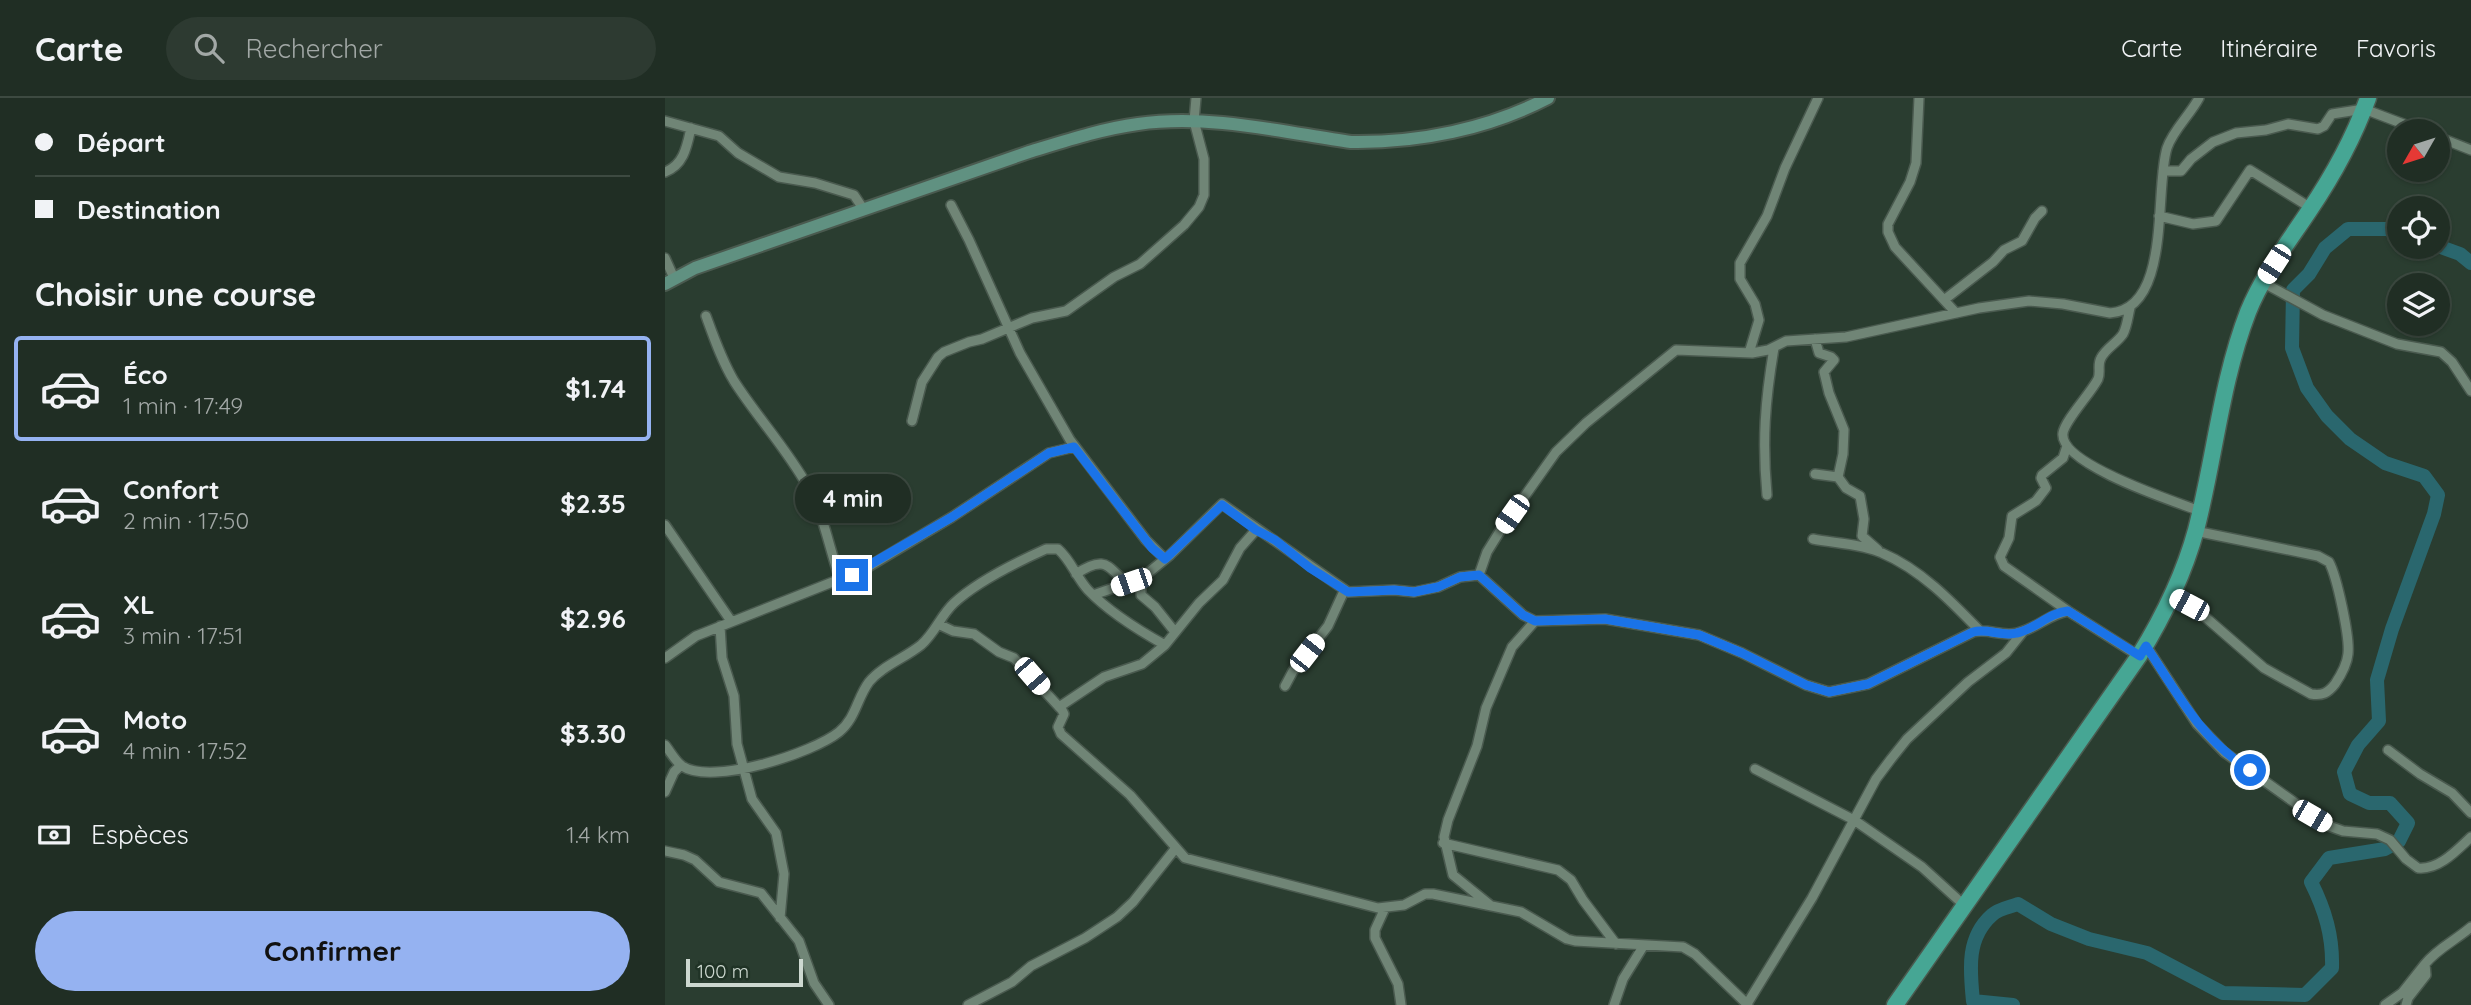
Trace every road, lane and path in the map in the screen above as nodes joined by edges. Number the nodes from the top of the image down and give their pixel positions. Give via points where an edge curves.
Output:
1 (1196, 98) edge
2 (1548, 98) edge
3 (1818, 98) edge
4 (1919, 98) edge
5 (2199, 98) edge
6 (2366, 104) edge
7 (2397, 119) edge
8 (665, 121) edge
9 (1194, 121) junction
10 (691, 128) junction
11 (2450, 142) edge
12 (2471, 150) edge
13 (2163, 171) junction
14 (665, 172) edge
15 (950, 205) dead end
16 (2311, 208) junction
17 (864, 210) junction
18 (2042, 211) dead end
19 (2159, 216) junction
20 (665, 258) edge
21 (670, 281) edge
22 (2262, 282) junction
23 (1944, 300) junction
24 (2130, 308) junction
25 (1956, 313) junction
26 (706, 316) dead end
27 (1008, 328) junction
28 (1815, 339) junction
29 (1773, 348) junction
30 (1749, 353) junction
31 (2471, 391) edge
32 (912, 421) dead end
33 (2067, 446) junction
34 (1074, 447) junction
35 (1815, 474) dead end
36 (1838, 477) junction
37 (1767, 495) dead end
38 (2200, 511) junction
39 (665, 525) edge
40 (1256, 530) junction
41 (2196, 531) junction
42 (1813, 539) dead end
43 (1879, 551) junction
44 (1165, 559) junction
45 (1076, 574) junction
46 (1479, 575) junction
47 (840, 579) junction
48 (1136, 581) junction
49 (1344, 591) junction
50 (1093, 595) junction
51 (2172, 596) junction
52 (2068, 611) junction
53 (731, 621) junction
54 (1535, 621) junction
55 (938, 624) junction
56 (720, 626) junction
57 (1979, 630) junction
58 (2023, 631) junction
59 (1175, 632) junction
60 (1165, 645) junction
61 (2143, 651) junction
62 (665, 658) edge
63 (1285, 686) dead end
64 (1059, 707) junction
65 (665, 745) edge
66 (2388, 750) dead end
67 (681, 765) junction
68 (743, 767) junction
69 (1755, 769) dead end
70 (665, 792) edge
71 (2471, 813) edge
72 (1854, 820) junction
73 (2471, 837) edge
74 (1443, 843) junction
75 (1175, 849) junction
76 (665, 851) edge
77 (1965, 906) junction
78 (1492, 907) junction
79 (1385, 908) junction
80 (780, 918) junction
81 (2471, 927) edge
82 (1616, 944) junction
83 (1644, 945) junction
84 (2425, 964) junction
85 (829, 1005) edge
86 (968, 1005) edge
87 (1401, 1005) edge
88 (1614, 1005) edge
89 (1747, 1005) edge
90 (1895, 1005) edge
91 (2385, 1005) edge
92 (2406, 1005) edge

1 - 9 street
2 - 9 main road via 1509,116 1449,133 1367,142
3 - 30 street via 1767,216 1740,263 1740,279 1759,320
4 - 23 street via 1916,163 1888,232 1895,247
5 - 13 street via 2167,148
6 - 7 street
6 - 13 street via 2335,113 2318,129 2288,124 2236,133 2213,142 2181,171
6 - 16 highway
8 - 10 street
9 - 17 main road via 1139,124 1072,138
9 - 27 street via 1204,159 1204,195 1184,225 1140,264 1066,311
10 - 14 street via 685,153
10 - 17 street via 719,136 779,177 854,195
11 - 12 street
13 - 19 street
15 - 27 street
16 - 19 street via 2250,170 2217,222 2193,224
16 - 22 highway
17 - 21 main road via 695,268
18 - 23 street via 2022,241 2004,250
19 - 24 street via 2150,280
20 - 21 street
22 - 31 street via 2323,314 2397,344 2441,352
22 - 38 highway via 2232,365
23 - 25 street
24 - 25 street via 2110,313 2029,301
24 - 33 street via 2124,332 2102,356 2099,378 2064,430
25 - 28 street via 1846,337
26 - 47 street via 734,382 812,495
27 - 32 street via 938,357 922,382
27 - 34 street
28 - 29 street via 1786,341
28 - 36 street via 1819,353 1834,360 1824,372 1844,430
29 - 30 street
29 - 37 street via 1764,420
30 - 46 street via 1684,349 1667,355 1556,452 1500,531
33 - 38 street via 2125,483
33 - 52 street via 2063,458 2041,476 2046,488 2036,501 2012,516 2010,538 2000,557 2004,566
34 - 44 street
34 - 47 street via 1049,453 873,564
35 - 36 street
36 - 43 street via 1861,498 1862,536
38 - 41 highway
39 - 53 street
40 - 44 street via 1220,504
40 - 49 street
40 - 59 street via 1223,580
41 - 51 highway
41 - 51 street via 2329,562 2349,642 2345,667 2330,690 2311,694 2264,668 2204,616
42 - 43 street
43 - 57 street via 1912,570
44 - 48 street
45 - 48 street via 1101,563
45 - 50 street
45 - 55 street via 1062,552 1046,549 965,594
46 - 49 street via 1414,592
46 - 54 street
47 - 53 street
48 - 50 street
48 - 59 street via 1141,596
49 - 63 street via 1328,626
50 - 60 street
51 - 61 highway
52 - 58 street
52 - 61 street
53 - 56 street
54 - 57 street via 1605,619 1699,635 1829,692 1868,684
54 - 74 street via 1512,647 1486,708
55 - 64 street via 974,634 1014,658
55 - 68 street via 922,644 872,679 853,715 833,736 796,755
56 - 62 street via 687,641
56 - 68 street
57 - 58 street via 2000,635
58 - 72 street via 2006,653 1907,740 1876,779
59 - 60 street
60 - 64 street via 1142,664 1104,677
61 - 73 street via 2197,724 2224,752 2326,825 2377,834 2423,869 2439,863
61 - 77 highway
64 - 75 street via 1064,714 1058,727 1061,734 1136,801
65 - 67 street
66 - 71 street via 2452,793
67 - 68 street via 714,772
67 - 70 street
68 - 80 street via 752,799 776,834 784,874
69 - 72 street
72 - 77 street via 1922,867
72 - 89 street
74 - 78 street via 1453,875
74 - 82 street via 1558,870 1571,880
75 - 79 street via 1194,863
75 - 86 street via 1117,917
76 - 80 street via 695,860 719,882 761,892
77 - 90 highway
78 - 79 street via 1428,894
78 - 82 street via 1521,912 1567,939
79 - 87 street via 1375,938 1398,984
80 - 85 street via 799,941 814,983
81 - 84 street
82 - 83 street
83 - 88 street via 1623,979
83 - 89 street via 1674,945 1689,951
84 - 91 street via 2402,993
84 - 92 street via 2426,975

